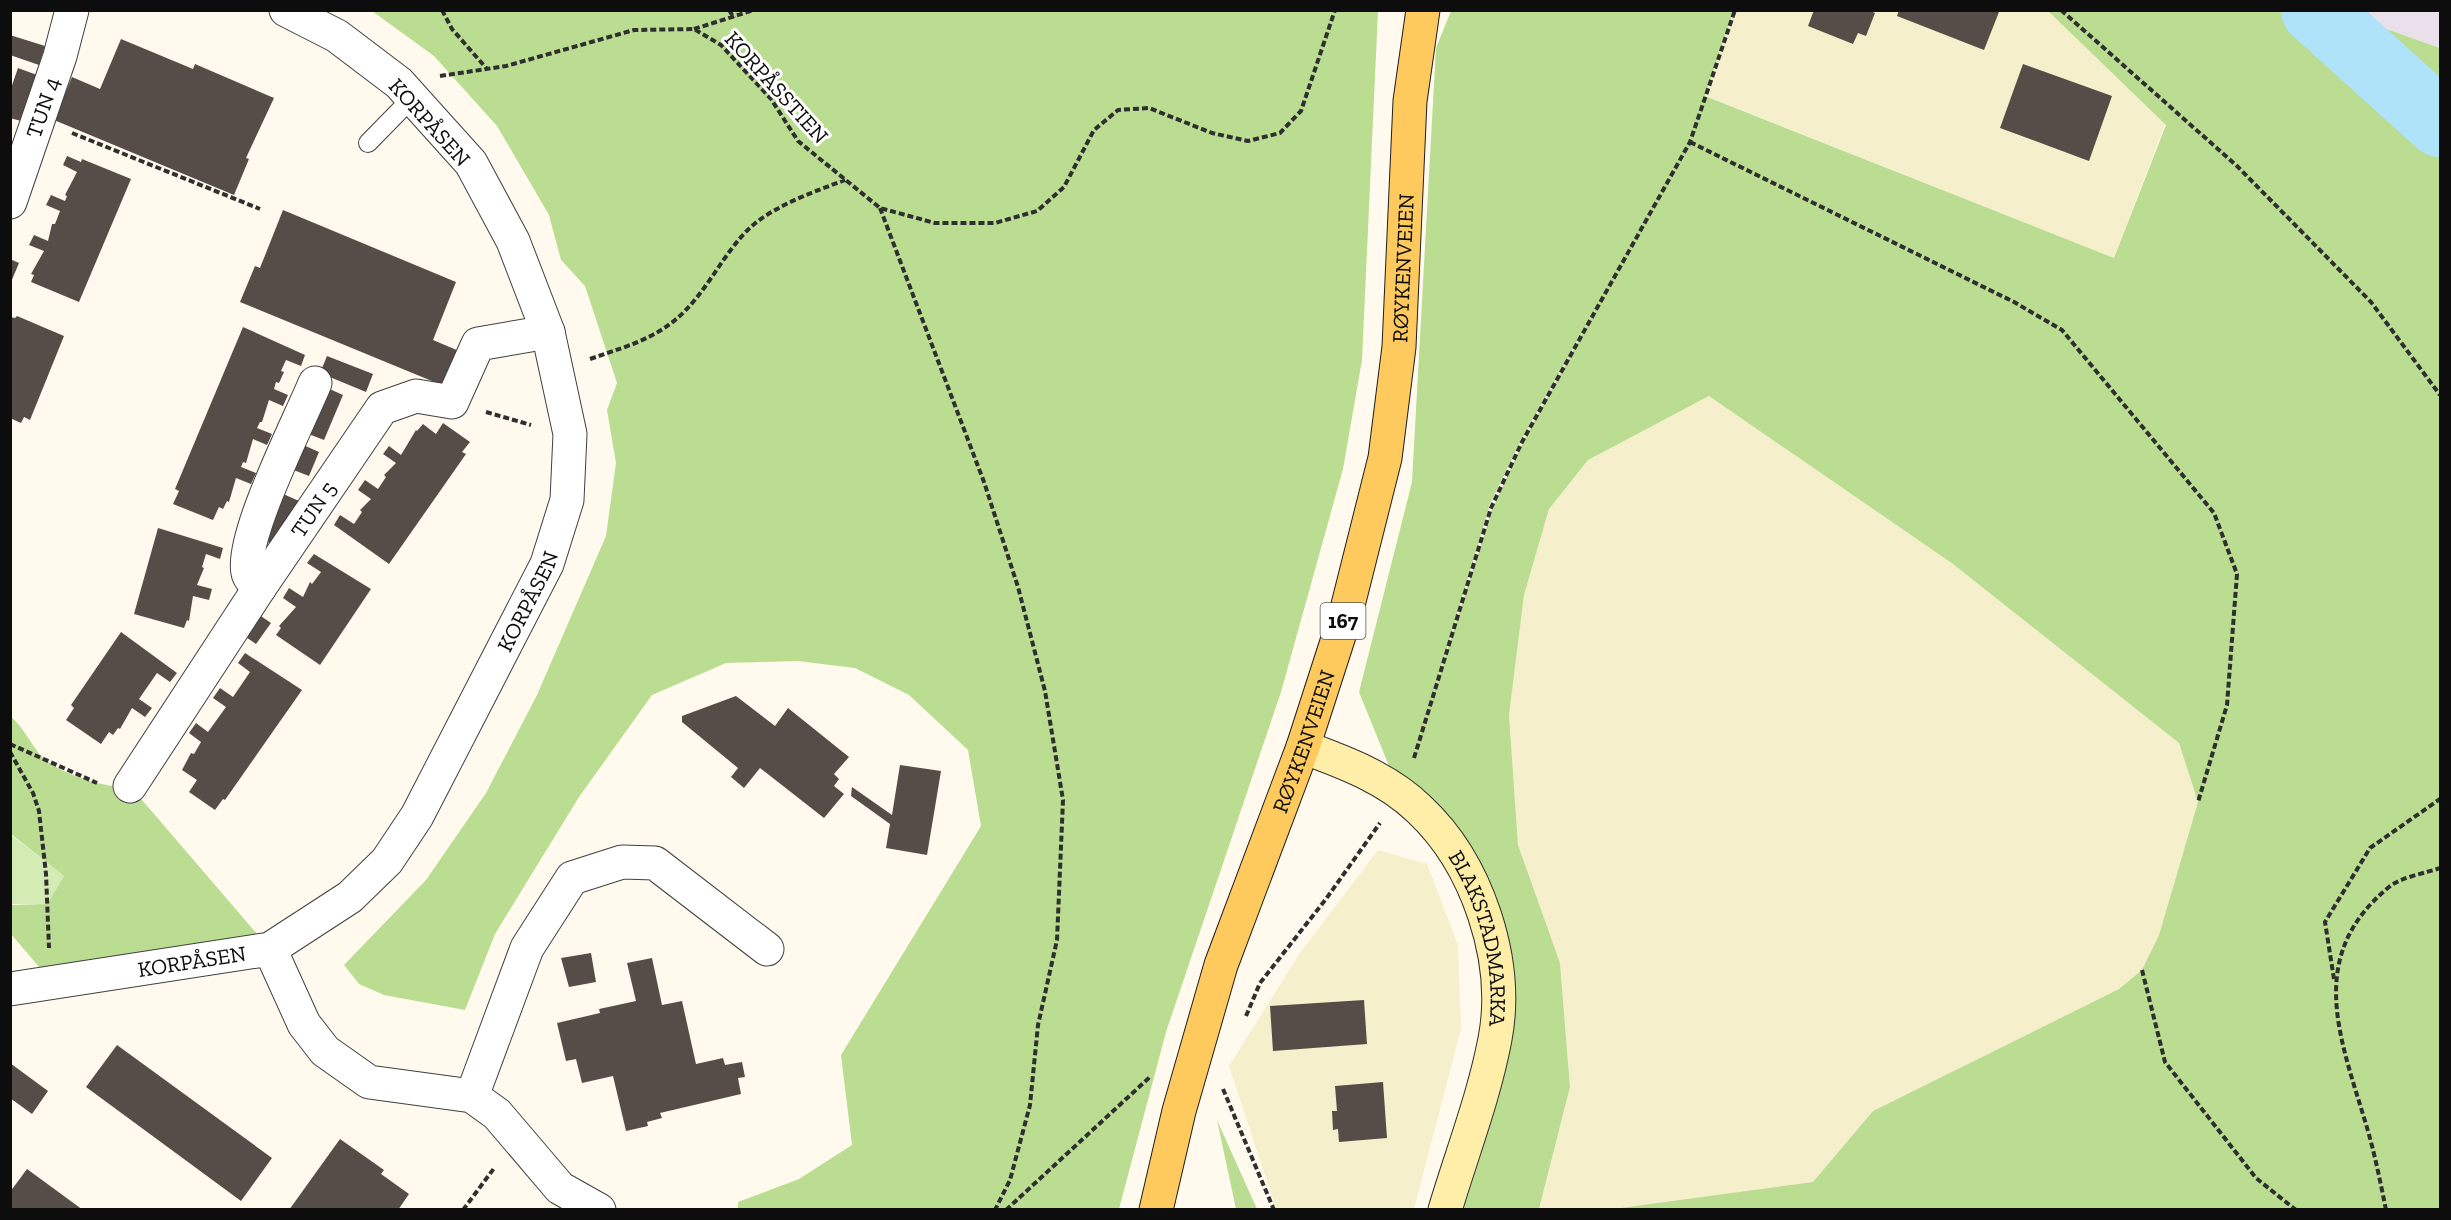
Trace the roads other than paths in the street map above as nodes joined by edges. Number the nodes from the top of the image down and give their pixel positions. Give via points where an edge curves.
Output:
1 (72, 10) edge
2 (286, 10) edge
3 (1423, 10) edge
4 (406, 90) junction
5 (368, 143) dead end
6 (11, 200) edge
7 (548, 332) junction
8 (315, 383) dead end
9 (260, 587) junction
10 (1303, 747) junction
11 (130, 786) road end
12 (270, 948) junction
13 (767, 949) dead end
14 (10, 988) edge
15 (472, 1096) junction
16 (598, 1209) edge
17 (1156, 1209) edge
18 (1444, 1209) edge

1 - 6 street, TUN 4
2 - 4 street, KORPÅSEN via 337,36
3 - 10 main road, RØYKENVEIEN / 167 via 1410,101 1400,335 1385,458 1348,606
4 - 5 lane
4 - 7 street, KORPÅSEN via 471,163 513,241
7 - 9 street, TUN 5 via 478,344 452,402 416,396 382,408
7 - 12 street, KORPÅSEN via 570,434 567,500 547,564 417,816 387,861 350,897
8 - 9 street via 254,528 248,573
9 - 11 street, TUN 5
10 - 17 main road, RØYKENVEIEN / 167 via 1221,965 1179,1111
10 - 18 main road, BLAKSTADMARKA via 1352,765 1400,793 1430,820 1458,856 1481,907 1499,999 1495,1037 1485,1082
12 - 14 street, KORPÅSEN
12 - 15 street via 304,1024 326,1051 369,1082
13 - 15 street via 655,863 622,862 572,878 527,948
15 - 16 street via 497,1114 560,1188

